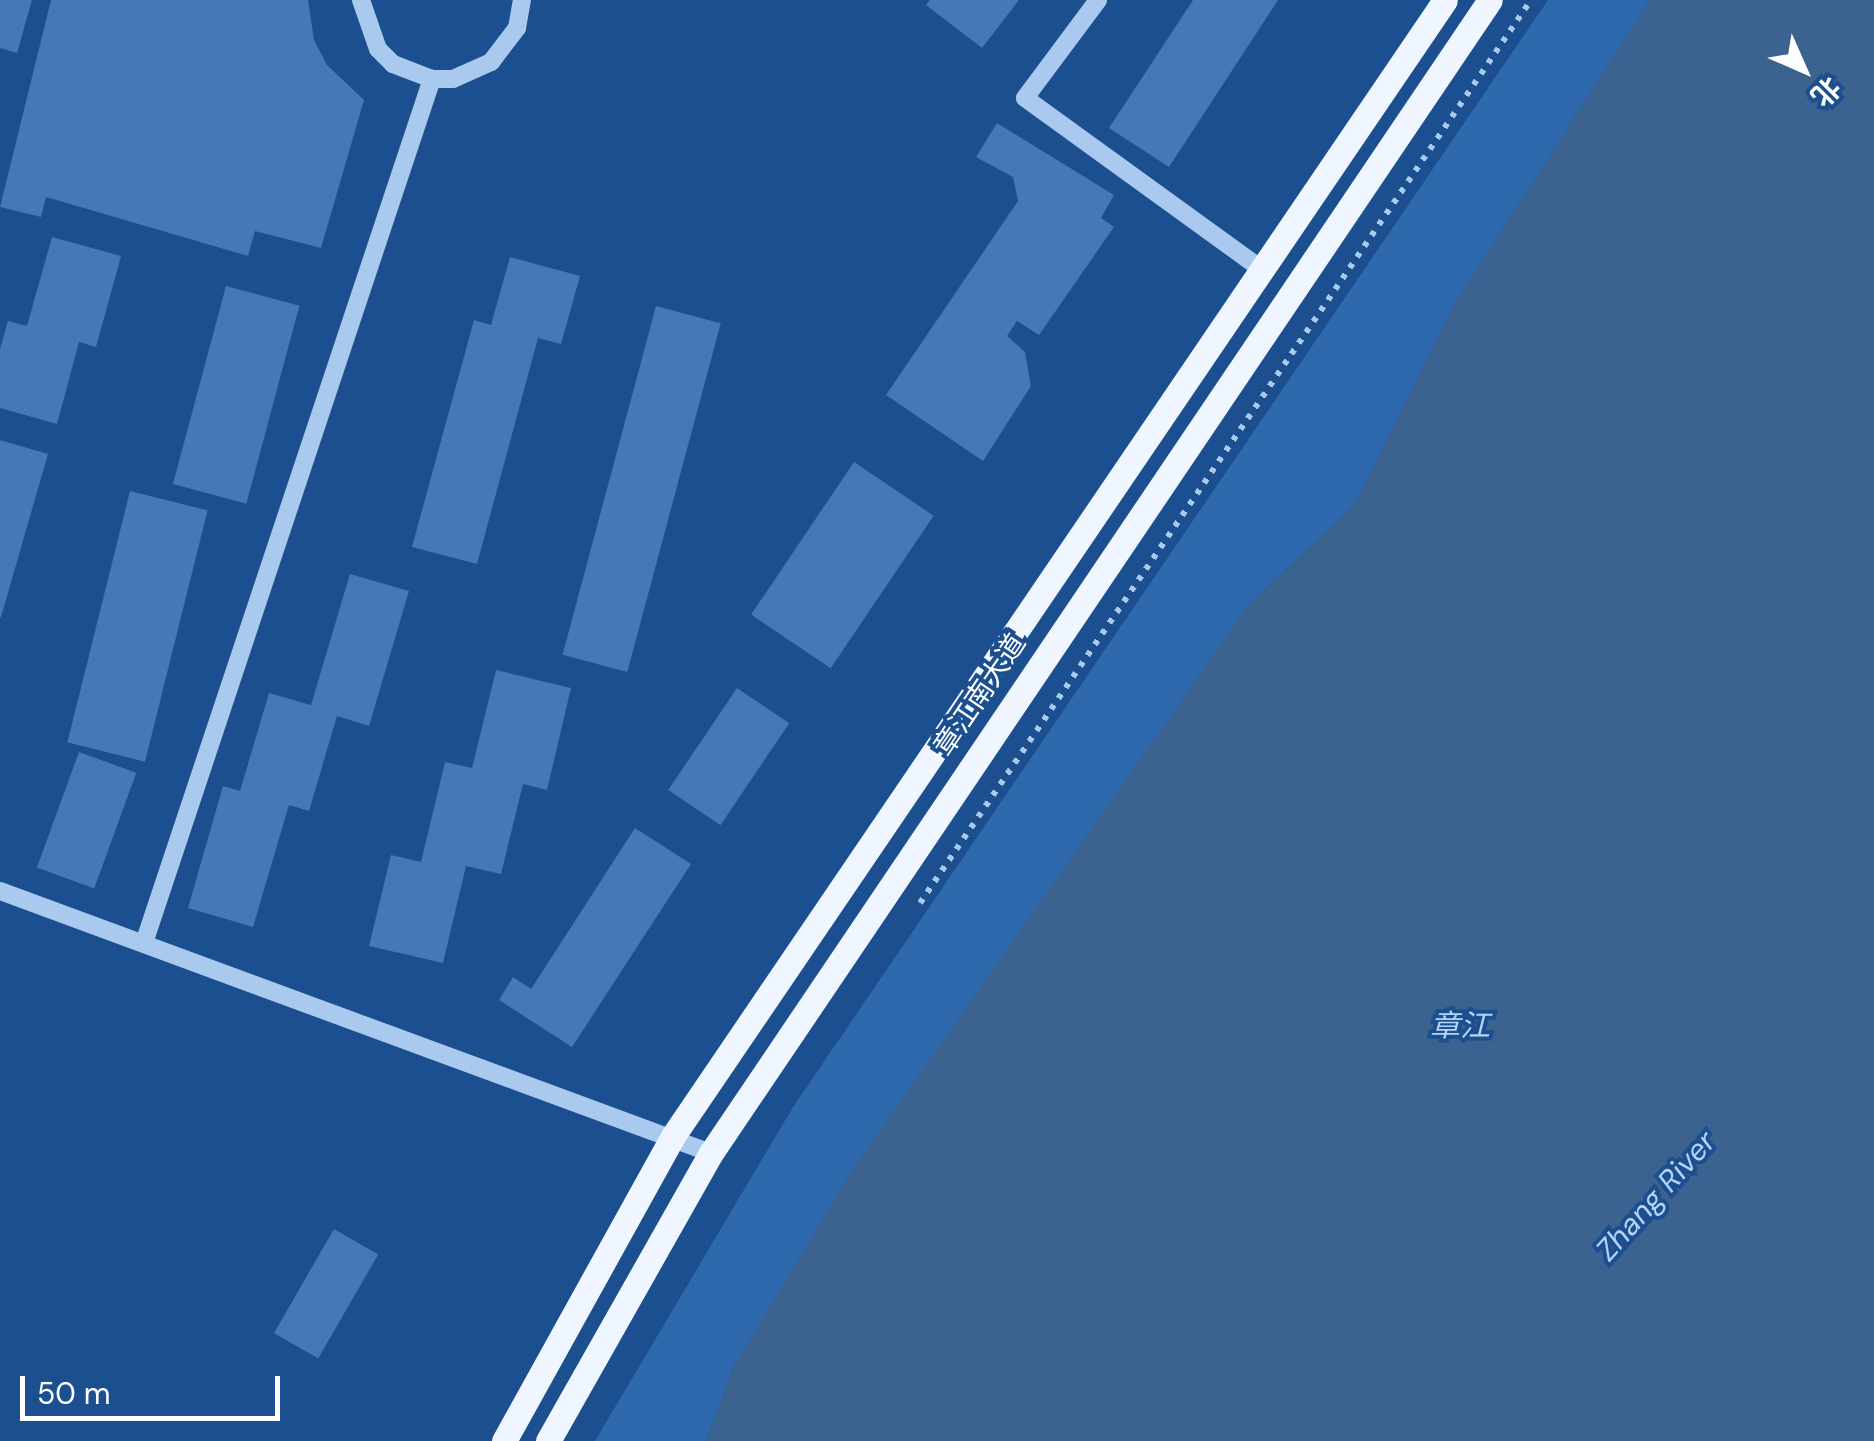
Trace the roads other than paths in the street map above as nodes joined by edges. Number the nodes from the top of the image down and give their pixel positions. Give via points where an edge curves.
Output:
1 (362, 0) edge
2 (522, 0) edge
3 (1098, 0) edge
4 (1444, 0) edge
5 (1490, 0) edge
6 (432, 79) junction
7 (1263, 270) junction
8 (0, 891) edge
9 (145, 940) junction
10 (673, 1136) junction
11 (711, 1154) junction
12 (504, 1441) edge
13 (548, 1441) edge

1 - 6 street via 378,49 412,74
2 - 6 street via 517,28 491,62 463,76
3 - 7 street via 1025,98
4 - 7 main road, 章江南大道
5 - 11 main road, 章江南大道
6 - 9 street
7 - 10 main road, 章江南大道 via 982,673
8 - 9 street
9 - 10 street
10 - 11 street
10 - 12 main road, 章江南大道
11 - 13 main road, 章江南大道

